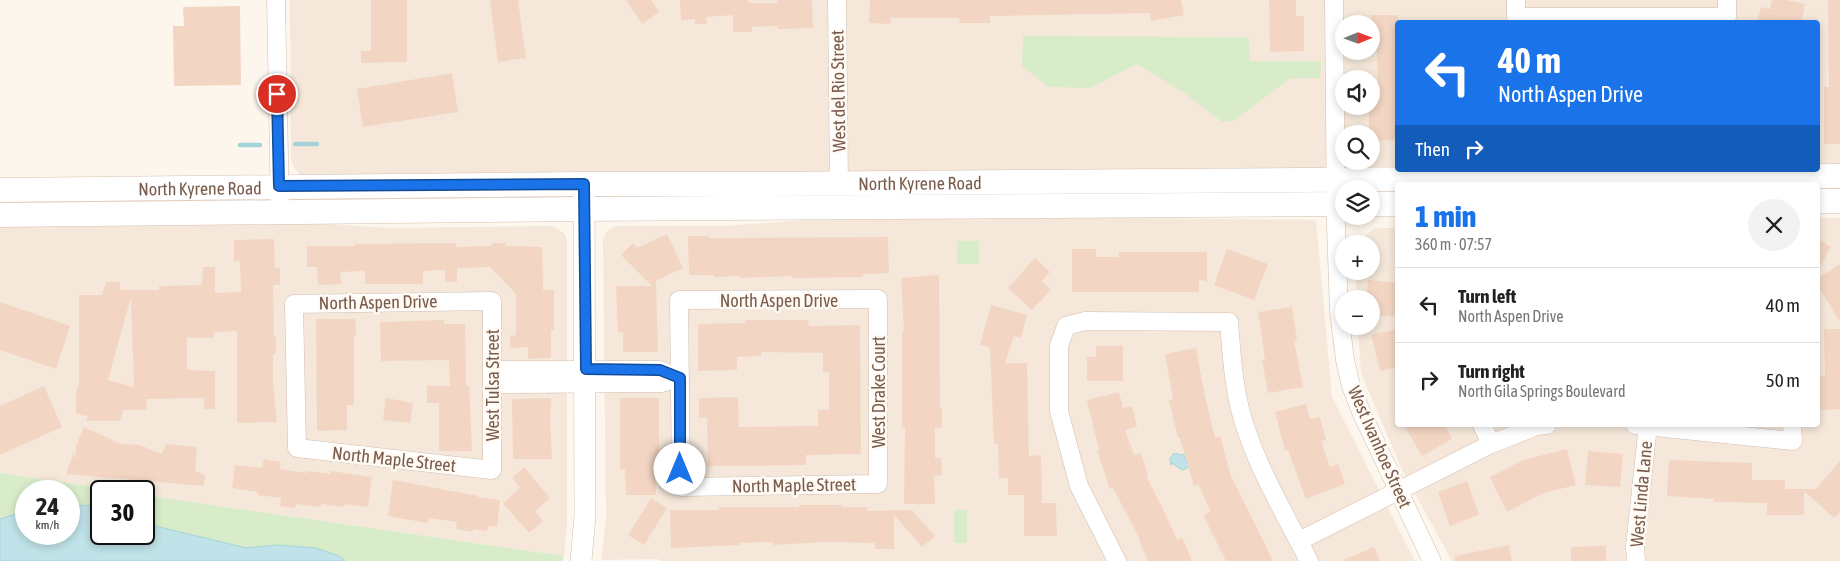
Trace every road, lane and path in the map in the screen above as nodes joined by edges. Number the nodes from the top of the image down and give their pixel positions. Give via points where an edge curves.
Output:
1 (276, 0) edge
2 (837, 0) edge
3 (1334, 0) edge
4 (1516, 9) edge
5 (1727, 9) edge
6 (1840, 176) edge
7 (1335, 180) edge
8 (1336, 180) joint
9 (839, 183) junction
10 (584, 184) junction
11 (279, 186) junction
12 (0, 190) edge
13 (1820, 201) edge
14 (1840, 201) edge
15 (1335, 204) edge
16 (1380, 204) edge
17 (1395, 204) edge
18 (584, 209) junction
19 (280, 212) junction
20 (0, 216) edge
21 (1340, 225) edge
22 (878, 299) joint
23 (492, 301) joint
24 (586, 376) junction
25 (492, 377) junction
26 (680, 378) junction
27 (1483, 427) edge
28 (1535, 427) edge
29 (1644, 427) edge
30 (1681, 427) edge
31 (1793, 433) edge
32 (1491, 444) junction
33 (297, 448) joint
34 (492, 470) joint
35 (878, 484) joint
36 (1398, 491) junction
37 (1299, 541) junction
38 (581, 561) edge
39 (1117, 561) edge
40 (1308, 561) edge
41 (1432, 561) edge
42 (1636, 561) edge

1 - 11 street
2 - 9 street, West del Rio Street
3 - 8 street, West Ivanhoe Street
4 - 5 street
6 - 8 main road, North Kyrene Road
7 - 9 main road, North Kyrene Road
9 - 10 main road, North Kyrene Road
10 - 11 main road, North Kyrene Road
10 - 18 street
11 - 12 main road, North Kyrene Road
11 - 19 street
13 - 14 main road
15 - 18 main road, North Kyrene Road
16 - 17 main road
18 - 19 main road, North Kyrene Road
18 - 24 street
19 - 20 main road, North Kyrene Road
21 - 36 street, West Ivanhoe Street via 1339,311 1345,360 1362,414
22 - 26 street, North Aspen Drive via 679,300
22 - 35 street, West Drake Court
23 - 25 street, West Tulsa Street
23 - 33 street, North Aspen Drive via 294,304
24 - 25 street
24 - 26 street via 661,384
24 - 38 street via 585,516
25 - 34 street, West Tulsa Street
26 - 35 street, North Maple Street via 681,487
27 - 32 street
28 - 32 street
29 - 42 street, West Linda Lane
30 - 31 street
32 - 36 street
33 - 34 street, North Maple Street
36 - 37 street
36 - 41 street, West Ivanhoe Street
37 - 39 street via 1271,490 1246,431 1232,371 1230,322 1085,321 1066,326 1059,346 1059,411 1079,486
37 - 40 street

